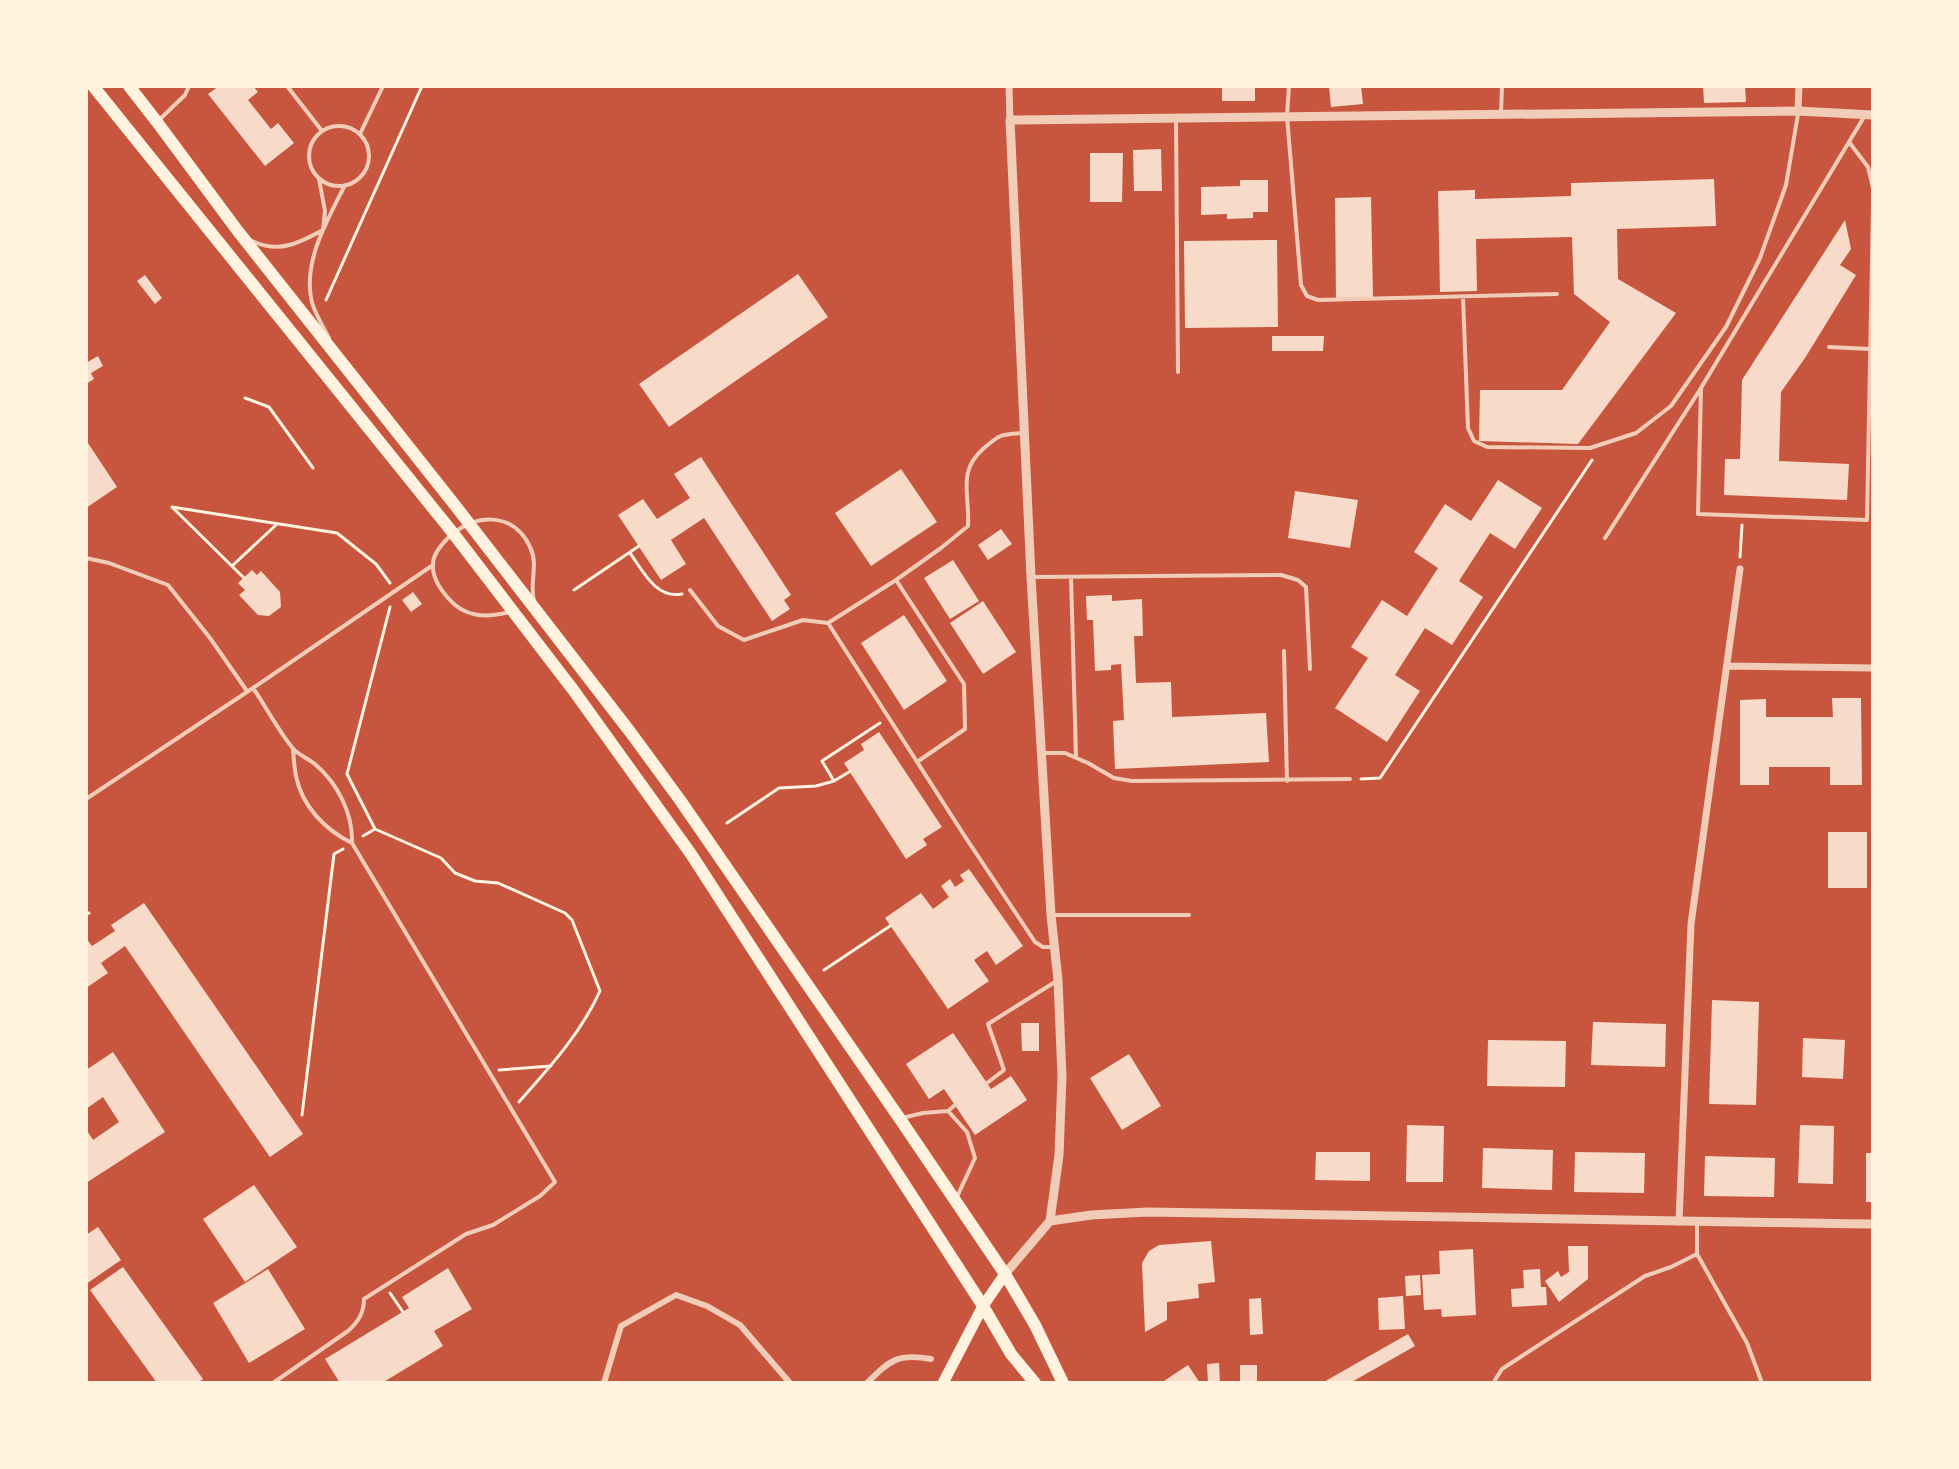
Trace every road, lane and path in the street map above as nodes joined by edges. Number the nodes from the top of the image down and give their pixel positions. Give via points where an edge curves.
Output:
1 (93, 86) edge
2 (129, 86) edge
3 (189, 86) edge
4 (287, 86) edge
5 (383, 86) edge
6 (422, 86) edge
7 (1009, 86) edge
8 (1289, 86) edge
9 (1502, 86) edge
10 (1799, 86) edge
11 (1798, 111) junction
12 (1870, 113) edge
13 (1500, 114) junction
14 (1287, 116) junction
15 (1176, 117) junction
16 (1010, 120) junction
17 (157, 122) junction
18 (322, 131) junction
19 (360, 134) junction
20 (1849, 142) junction
21 (319, 179) junction
22 (345, 185) junction
23 (1873, 188) edge
24 (1873, 205) edge
25 (237, 230) junction
26 (323, 230) junction
27 (1557, 294) dead end
28 (1463, 297) junction
29 (326, 300) dead end
30 (1829, 347) dead end
31 (1870, 349) junction
32 (345, 368) junction
33 (1178, 372) dead end
34 (1701, 388) junction
35 (245, 398) dead end
36 (1026, 433) junction
37 (1603, 444) junction
38 (313, 468) dead end
39 (1743, 515) junction
40 (468, 522) junction
41 (278, 524) junction
42 (453, 533) junction
43 (1605, 538) dead end
44 (639, 546) dead end
45 (630, 553) junction
46 (86, 558) edge
47 (433, 565) junction
48 (232, 566) junction
49 (1740, 569) joint
50 (1031, 577) junction
51 (1071, 577) junction
52 (244, 578) dead end
53 (896, 580) junction
54 (394, 590) junction
55 (574, 590) dead end
56 (690, 590) joint
57 (391, 603) dead end
58 (511, 612) junction
59 (828, 623) junction
60 (546, 625) junction
61 (1284, 651) dead end
62 (1727, 666) junction
63 (1873, 668) edge
64 (1310, 669) dead end
65 (253, 688) junction
66 (247, 691) junction
67 (888, 717) junction
68 (293, 750) junction
69 (1042, 753) junction
70 (1076, 757) junction
71 (917, 762) junction
72 (849, 772) dead end
73 (1350, 779) joint
74 (834, 781) junction
75 (1287, 781) junction
76 (86, 799) edge
77 (727, 823) dead end
78 (375, 829) junction
79 (352, 843) junction
80 (1051, 915) junction
81 (1189, 915) dead end
82 (890, 926) dead end
83 (1054, 947) junction
84 (824, 970) dead end
85 (1058, 980) junction
86 (551, 1066) junction
87 (490, 1071) junction
88 (987, 1083) dead end
89 (955, 1105) dead end
90 (513, 1109) junction
91 (948, 1111) junction
92 (302, 1115) dead end
93 (900, 1119) junction
94 (956, 1201) junction
95 (1050, 1221) junction
96 (1679, 1222) junction
97 (1697, 1222) junction
98 (1873, 1224) edge
99 (1697, 1254) junction
100 (1005, 1274) junction
101 (385, 1287) junction
102 (983, 1306) junction
103 (403, 1312) dead end
104 (931, 1359) dead end
105 (273, 1383) edge
106 (604, 1383) edge
107 (790, 1383) edge
108 (867, 1383) edge
109 (943, 1383) edge
110 (1035, 1383) edge
111 (1063, 1383) edge
112 (1495, 1383) edge
113 (1762, 1383) edge

1 - 42 main road
2 - 17 main road
3 - 17 lane
4 - 18 lane
5 - 19 lane
6 - 29 path
7 - 16 street
8 - 14 lane
9 - 13 lane
10 - 11 street
11 - 12 street
11 - 13 street
11 - 37 lane via 1786,185 1760,258 1726,327 1671,406 1636,433
12 - 20 lane
13 - 14 street
14 - 15 street
14 - 28 lane via 1301,285 1307,296
15 - 16 street
15 - 33 lane
16 - 36 street
17 - 25 main road
18 - 19 lane via 342,126
18 - 21 lane via 308,158
19 - 22 lane via 368,164 363,174
20 - 23 lane via 1868,167
20 - 34 lane
21 - 22 lane
21 - 26 lane
22 - 26 lane
24 - 31 lane
25 - 26 lane via 274,247 292,246
25 - 32 main road
26 - 32 lane via 313,260 311,300
27 - 28 lane
28 - 37 lane via 1468,428 1474,441 1487,447
30 - 31 lane
31 - 39 lane via 1867,520
32 - 40 main road
34 - 39 lane via 1698,514
34 - 43 lane
35 - 38 path via 269,407
36 - 50 street
36 - 53 lane via 998,436 971,459 966,479 968,526
37 - 73 path via 1380,778
39 - 49 path
40 - 42 lane
40 - 60 main road
40 - 60 lane via 506,523 527,541 535,564 533,598
41 - 48 path
41 - 48 path via 172,507
41 - 54 path via 337,533 376,564
42 - 47 lane
42 - 58 main road
44 - 45 path
45 - 55 path
45 - 56 path via 667,595
46 - 66 lane via 168,585
47 - 54 lane
47 - 58 lane via 442,590 459,608 488,617
48 - 52 path
49 - 62 street
50 - 51 lane
50 - 69 street
51 - 64 lane via 1281,575 1298,580 1306,587
51 - 70 lane
53 - 59 lane
53 - 71 lane via 964,684 965,729
54 - 65 lane
56 - 59 lane via 718,626 744,640 803,620
57 - 78 path via 347,774
58 - 102 main road via 691,854
59 - 67 lane
60 - 93 main road via 680,800
61 - 75 lane
62 - 63 street
62 - 96 street via 1691,924
65 - 66 lane
65 - 68 lane
66 - 76 lane
67 - 71 lane
67 - 74 path via 822,761
68 - 79 lane via 333,783 353,827
68 - 79 lane via 296,778 315,815
69 - 70 lane
69 - 80 street
70 - 75 lane via 1114,778 1132,781
71 - 83 lane via 1035,942
72 - 74 path
73 - 75 lane
74 - 77 path via 779,788
78 - 79 path
78 - 86 path via 441,858 455,873 498,883 572,920 600,991 590,1015
79 - 87 lane
79 - 92 path via 334,854
80 - 81 lane
80 - 83 street
82 - 84 path
83 - 85 street
85 - 88 lane via 988,1024 1004,1070
85 - 95 street via 1062,1077
86 - 87 path
86 - 90 path
87 - 90 lane
89 - 91 lane
90 - 101 lane via 555,1182 540,1196 440,1249
91 - 93 lane
91 - 94 lane via 967,1132 975,1158
93 - 94 main road
94 - 100 main road
95 - 96 street via 1148,1212
95 - 100 street
96 - 97 street
97 - 98 street
97 - 99 lane
99 - 112 lane via 1645,1276 1502,1369
99 - 113 lane via 1747,1343
100 - 102 main road
100 - 111 main road
101 - 103 path
101 - 105 lane via 364,1299 361,1316 348,1331
102 - 109 main road
102 - 110 main road
104 - 108 street via 900,1357
106 - 107 street via 621,1326 676,1295 740,1325

